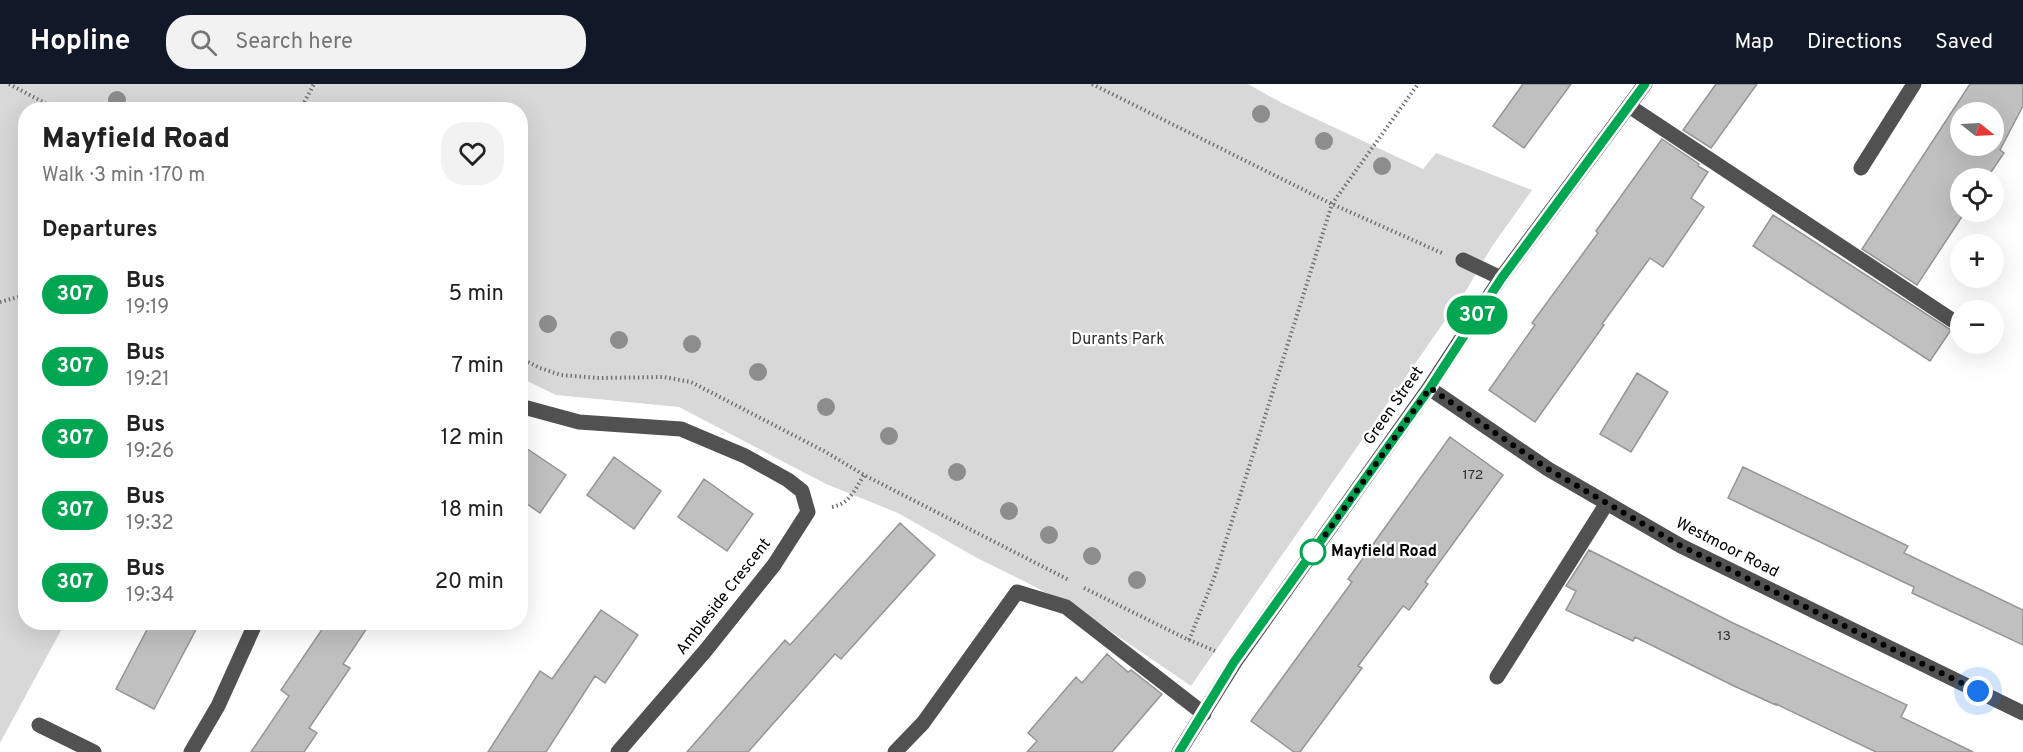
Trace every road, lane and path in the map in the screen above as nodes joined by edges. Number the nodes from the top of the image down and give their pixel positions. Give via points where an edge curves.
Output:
1 (9, 84) edge
2 (314, 84) edge
3 (1092, 84) edge
4 (1419, 84) edge
5 (1645, 84) edge
6 (1914, 84) edge
7 (43, 102) edge
8 (304, 102) edge
9 (1629, 106) junction
10 (1861, 168) dead end
11 (1332, 204) junction
12 (1462, 260) joint
13 (1501, 279) junction
14 (18, 297) edge
15 (0, 302) edge
16 (1950, 319) edge
17 (528, 362) edge
18 (1430, 388) junction
19 (528, 408) edge
20 (864, 475) junction
21 (1607, 503) junction
22 (808, 512) junction
23 (252, 630) edge
24 (1189, 640) junction
25 (1217, 652) dead end
26 (1497, 677) dead end
27 (2023, 713) edge
28 (1204, 714) junction
29 (39, 725) dead end
30 (94, 752) edge
31 (191, 752) edge
32 (618, 752) edge
33 (895, 752) edge
34 (1179, 752) edge

1 - 7 path
2 - 8 path
3 - 11 path
4 - 11 path
5 - 9 street, Green Street
6 - 10 street
9 - 13 street, Green Street
9 - 16 street
11 - 12 path
11 - 24 path via 1215,578
12 - 13 street
13 - 18 street, Green Street
14 - 15 path
17 - 20 path via 561,375 664,377 691,382
18 - 21 street, Westmoor Road via 1548,469
18 - 28 street, Green Street via 1234,662
19 - 22 street via 579,422 681,429 745,456 788,480 802,491
20 - 22 path via 842,505
20 - 24 path
21 - 26 street
21 - 27 street, Westmoor Road via 1681,546
22 - 32 street, Ambleside Crescent via 768,574
23 - 31 street via 218,706
24 - 25 path
28 - 33 street via 1066,607 1017,592 924,723
28 - 34 street, Green Street
29 - 30 street

